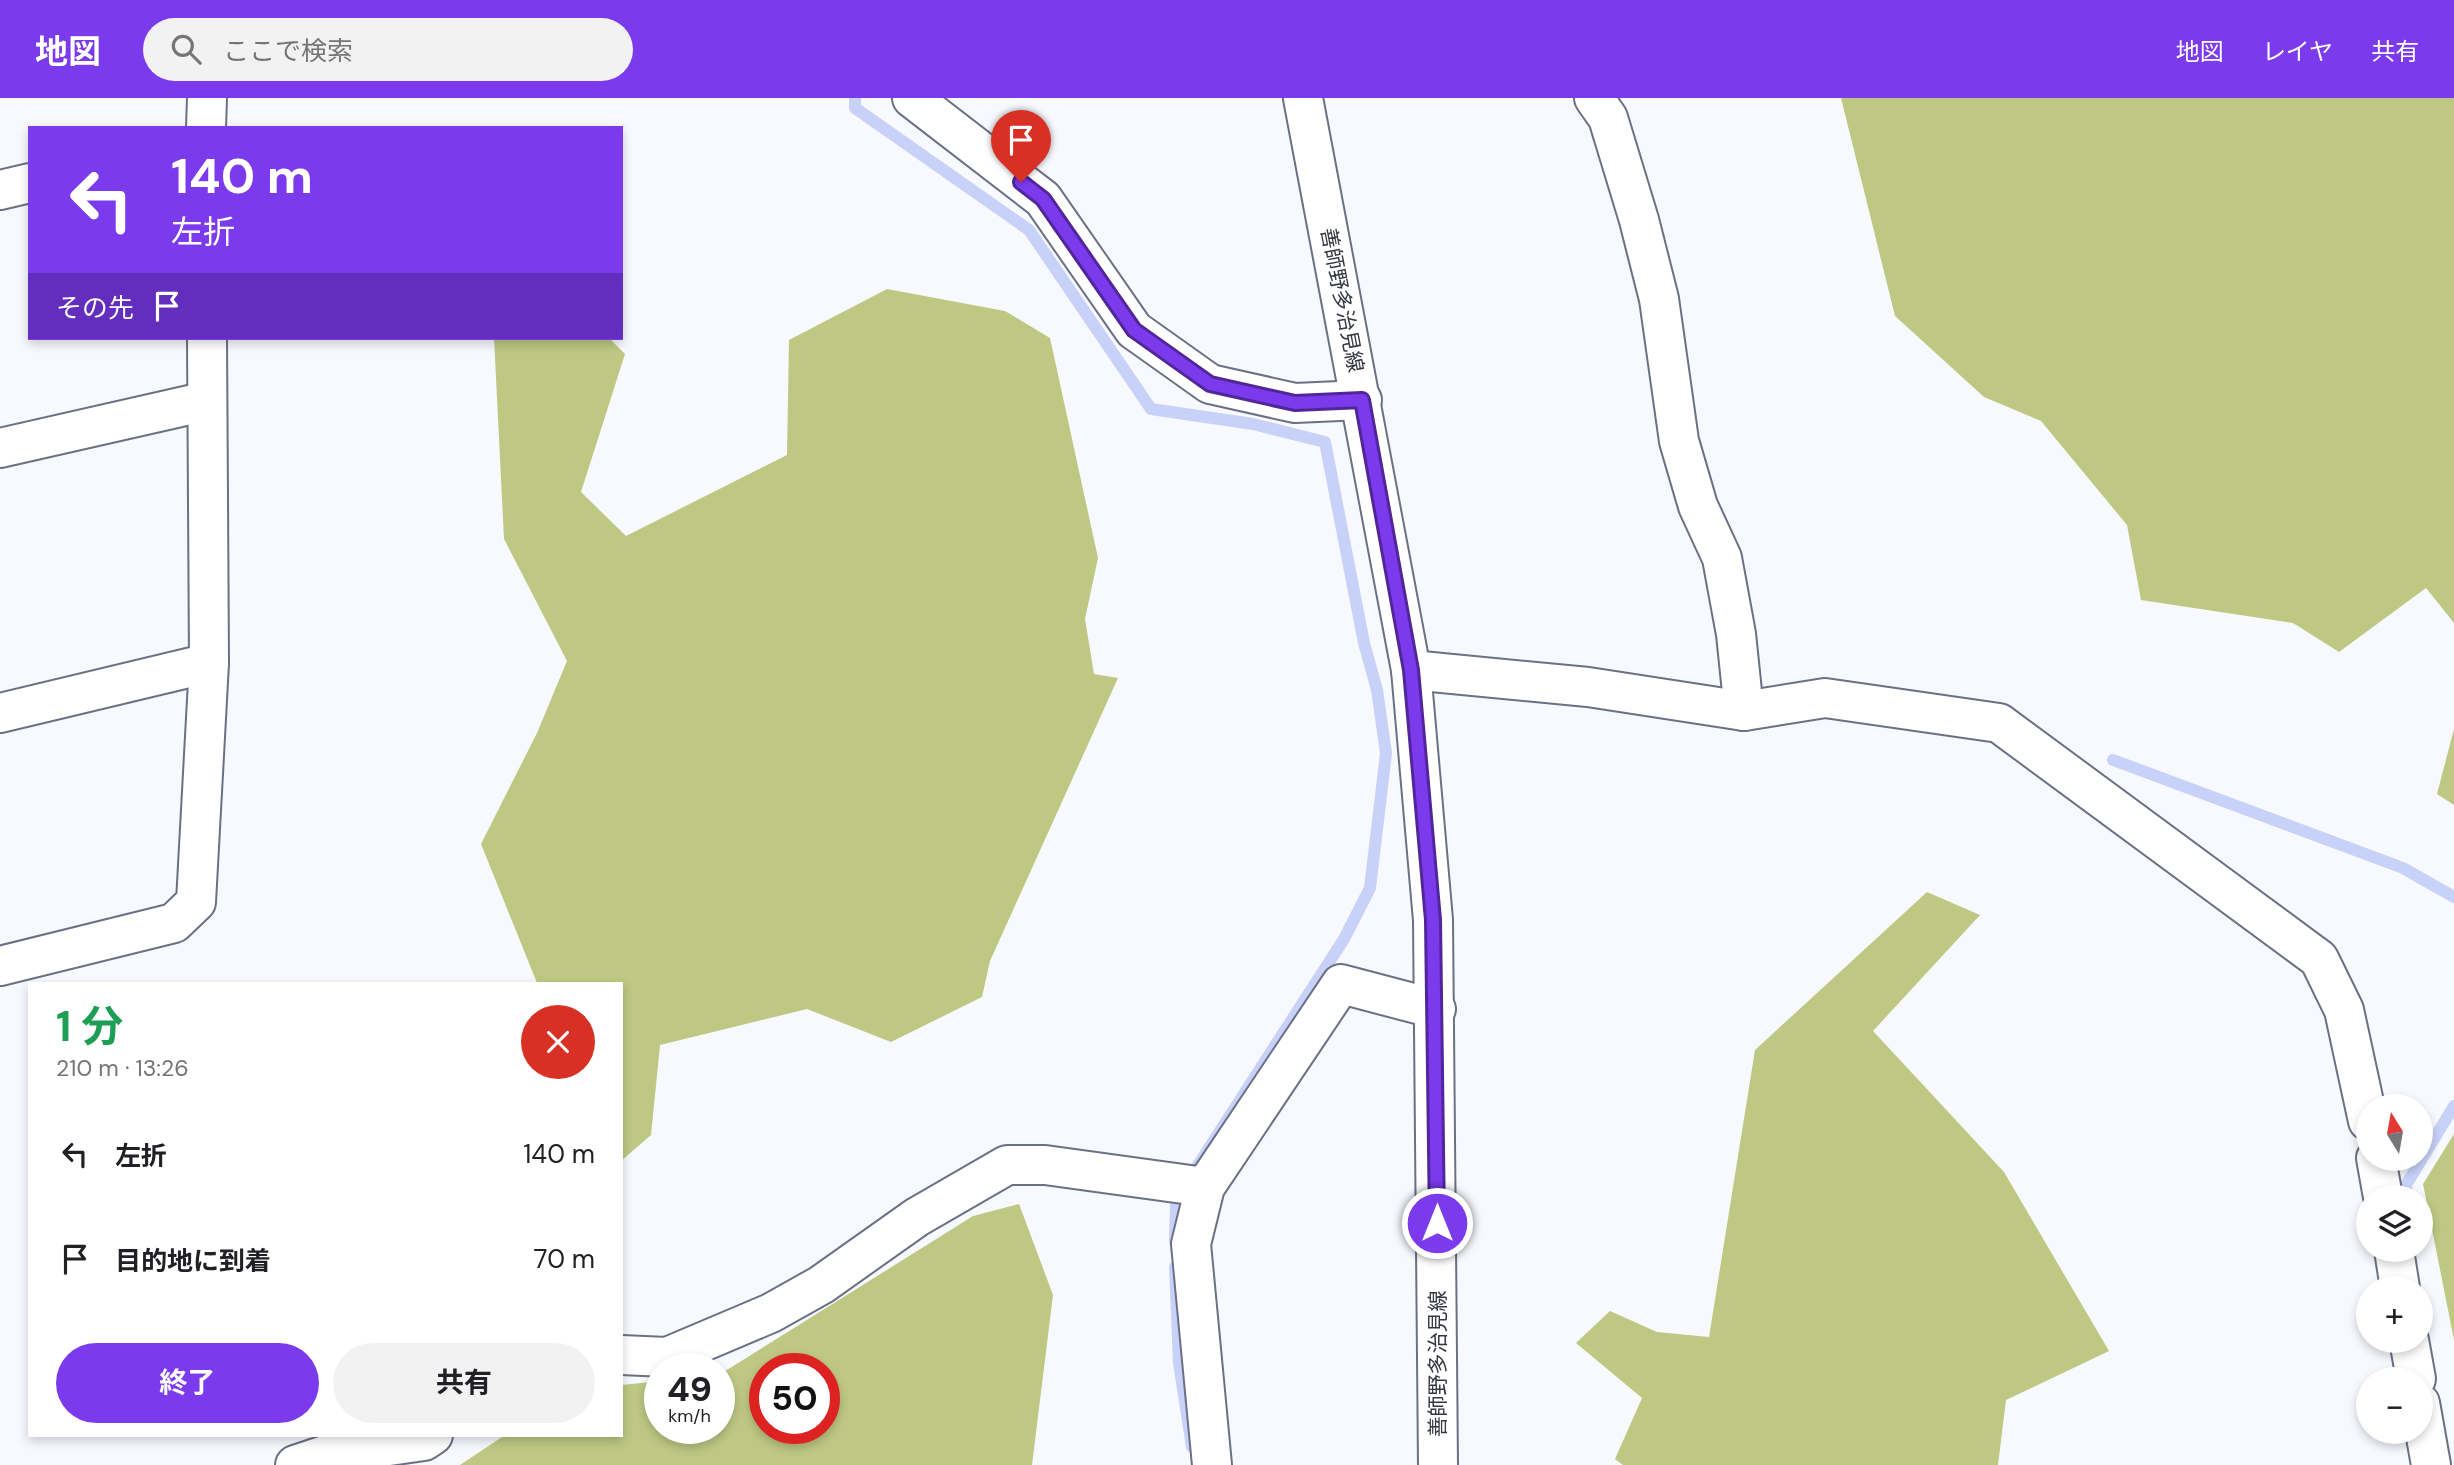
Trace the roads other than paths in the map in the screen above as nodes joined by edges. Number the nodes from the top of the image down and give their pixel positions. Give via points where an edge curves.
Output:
1 (206, 98) edge
2 (912, 98) edge
3 (1303, 98) edge
4 (1594, 98) edge
5 (206, 126) edge
6 (28, 183) edge
7 (0, 190) edge
8 (207, 340) edge
9 (1362, 400) junction
10 (207, 401) junction
11 (0, 448) edge
12 (209, 663) junction
13 (1411, 670) junction
14 (1744, 711) junction
15 (0, 713) edge
16 (0, 966) edge
17 (1436, 1009) junction
18 (2362, 1094) edge
19 (1205, 1187) junction
20 (623, 1355) edge
21 (430, 1437) edge
22 (2427, 1444) edge
23 (295, 1465) edge
24 (1212, 1465) edge
25 (1438, 1465) edge
26 (2431, 1465) edge

1 - 5 street
2 - 9 street via 1043,199 1134,330 1210,384 1295,403
3 - 9 street, 善師野多治見線
4 - 14 street via 1608,118 1646,246 1679,441 1698,506 1722,558
6 - 7 street
8 - 10 street
9 - 13 street, 善師野多治見線
10 - 11 street
10 - 12 street
12 - 15 street
12 - 16 street via 196,902 174,923
13 - 14 street via 1588,687
13 - 17 street, 善師野多治見線 via 1433,920
14 - 18 street via 1825,698 1999,723 2319,959 2344,1010
17 - 19 street via 1341,984
17 - 25 street, 善師野多治見線
19 - 20 street via 1045,1165 1007,1165 917,1217 821,1285 771,1313 667,1357
19 - 24 street via 1191,1244
21 - 23 street via 325,1455
22 - 26 street

